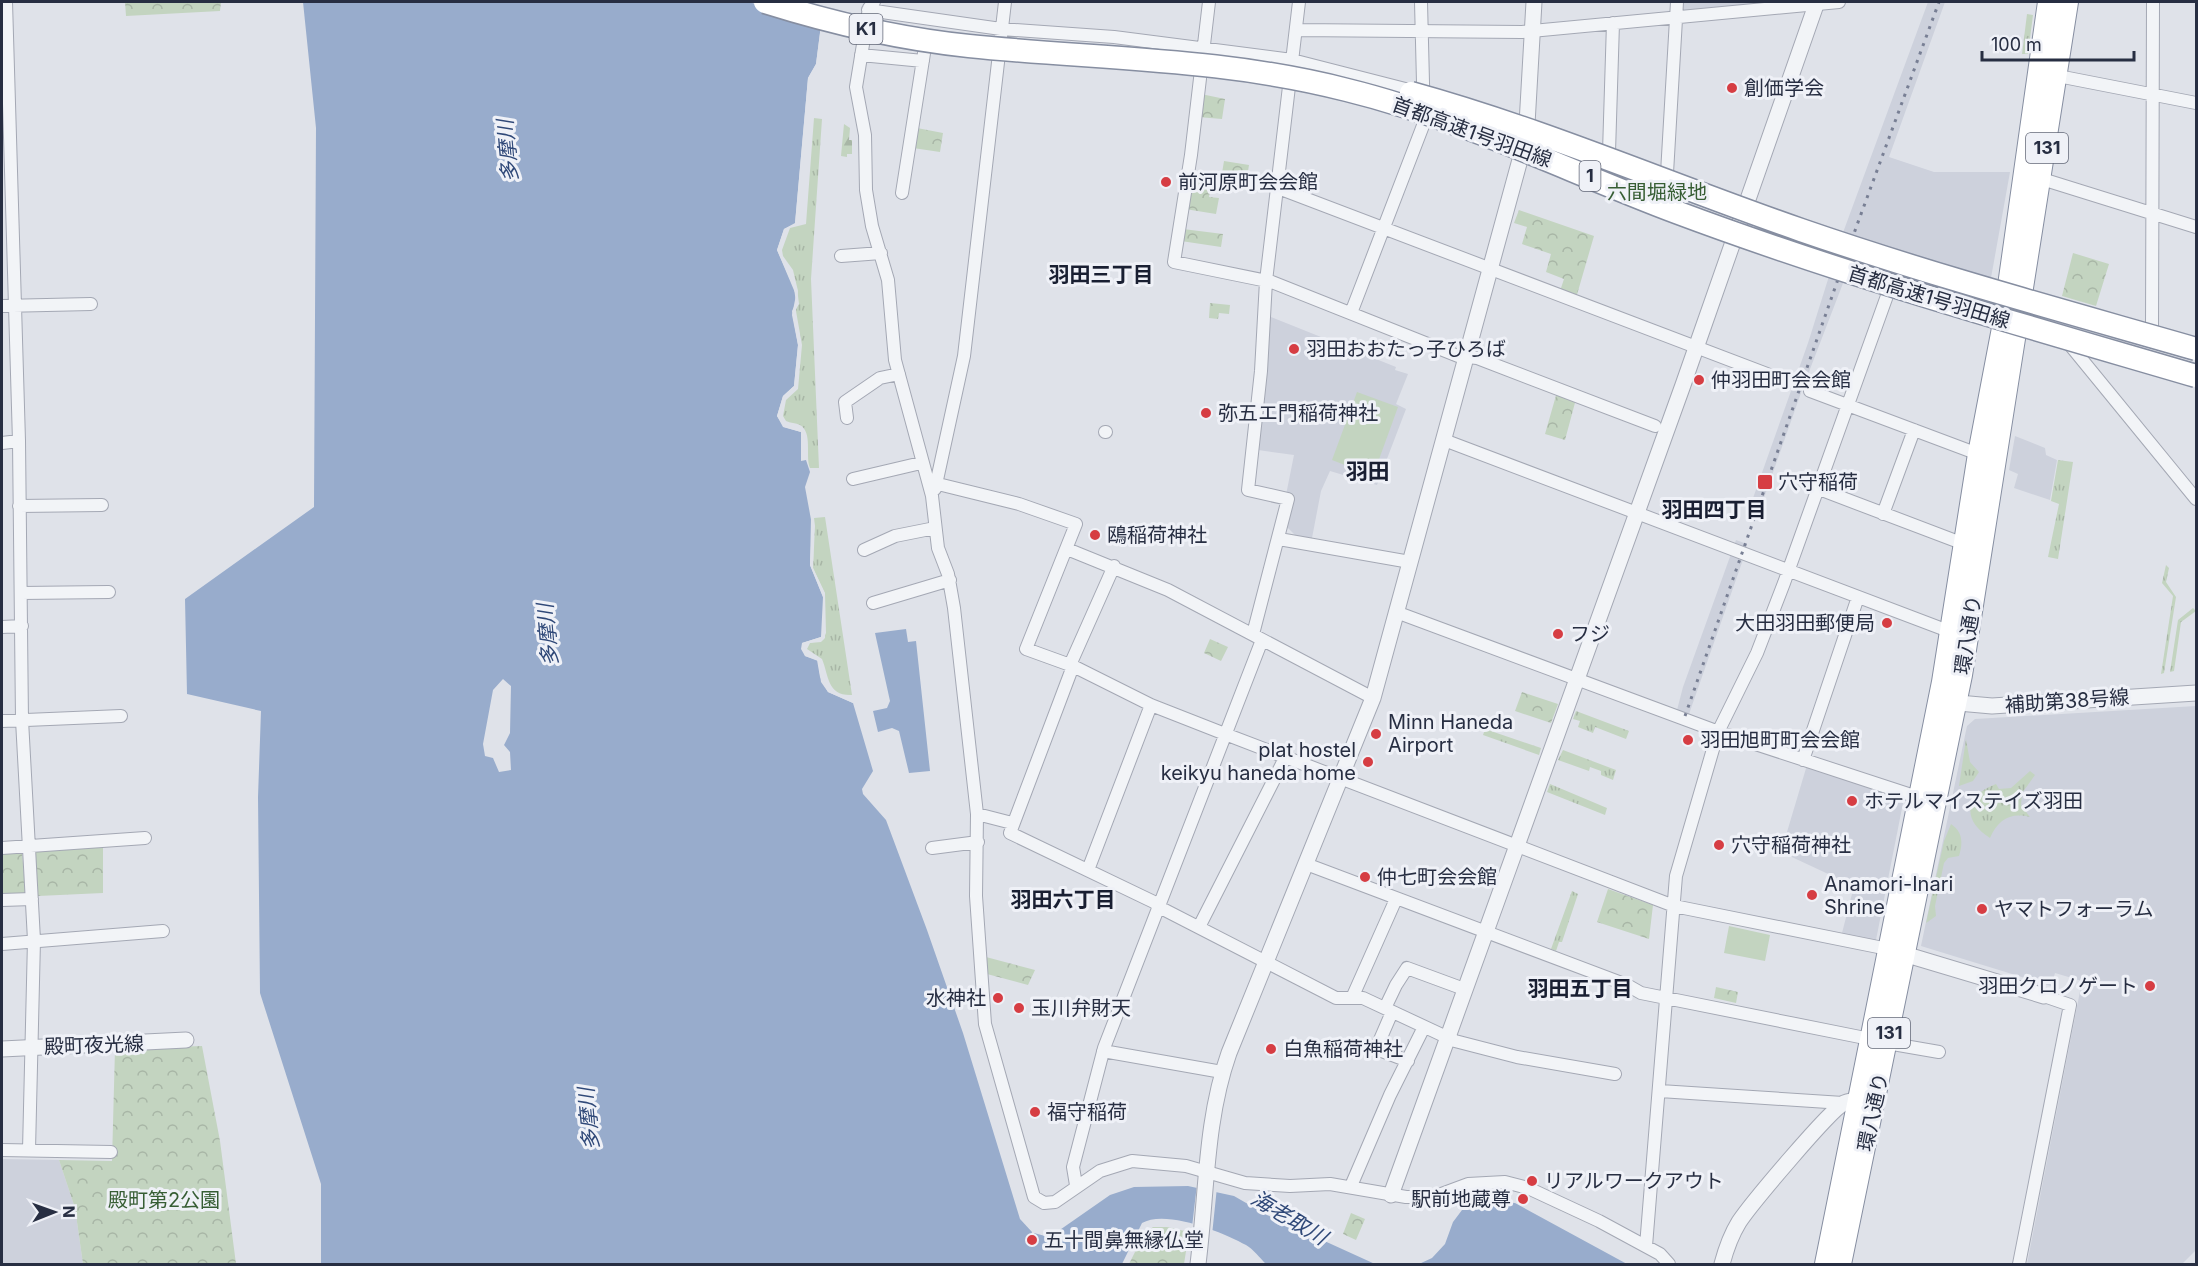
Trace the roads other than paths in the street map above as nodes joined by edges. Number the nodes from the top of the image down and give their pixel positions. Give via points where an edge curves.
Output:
1 (6, 2) edge
2 (765, 2) edge
3 (809, 2) edge
4 (1005, 2) edge
5 (1209, 2) edge
6 (1299, 2) edge
7 (1421, 2) edge
8 (1534, 2) edge
9 (1677, 2) edge
10 (1839, 2) edge
11 (2048, 2) edge
12 (2068, 2) edge
13 (2153, 2) edge
14 (1817, 3) edge
15 (871, 6) edge
16 (1676, 17) junction
17 (1613, 23) junction
18 (1001, 29) junction
19 (1296, 30) junction
20 (1421, 31) junction
21 (1533, 31) junction
22 (4, 35) edge
23 (862, 39) junction
24 (970, 39) junction
25 (925, 47) junction
26 (1204, 49) junction
27 (861, 55) junction
28 (999, 55) junction
29 (1292, 60) junction
30 (923, 61) junction
31 (1200, 73) junction
32 (2058, 76) junction
33 (1290, 84) junction
34 (1423, 93) junction
35 (2153, 95) junction
36 (2196, 103) edge
37 (1424, 123) junction
38 (1527, 124) junction
39 (6, 144) edge
40 (1553, 149) junction
41 (1609, 152) junction
42 (1521, 156) junction
43 (1667, 173) junction
44 (2042, 179) junction
45 (1278, 188) junction
46 (902, 193) dead end
47 (1746, 202) junction
48 (2153, 213) junction
49 (2196, 227) edge
50 (1385, 228) junction
51 (1837, 237) dead end
52 (1734, 242) junction
53 (1862, 247) dead end
54 (881, 253) junction
55 (841, 256) dead end
56 (1490, 270) junction
57 (1266, 281) junction
58 (1924, 284) dead end
59 (2015, 291) junction
60 (1888, 293) junction
61 (91, 304) dead end
62 (8, 306) edge
63 (1351, 313) junction
64 (2152, 328) junction
65 (2010, 330) junction
66 (2196, 341) edge
67 (2070, 345) junction
68 (1697, 347) junction
69 (2196, 349) edge
70 (1466, 358) junction
71 (899, 374) junction
72 (2196, 378) edge
73 (1788, 382) dead end
74 (1810, 391) dead end
75 (1848, 406) junction
76 (847, 418) dead end
77 (1655, 426) dead end
78 (1914, 430) junction
79 (1444, 440) junction
80 (19, 441) junction
81 (2, 443) edge
82 (1978, 454) junction
83 (921, 463) junction
84 (853, 479) dead end
85 (1819, 489) junction
86 (935, 490) junction
87 (2196, 500) edge
88 (102, 505) dead end
89 (20, 506) junction
90 (1637, 513) junction
91 (1883, 514) junction
92 (935, 528) junction
93 (1279, 539) junction
94 (1964, 544) junction
95 (1066, 549) junction
96 (864, 550) dead end
97 (1410, 562) junction
98 (1114, 566) junction
99 (1789, 571) junction
100 (950, 580) junction
101 (109, 592) dead end
102 (21, 593) junction
103 (1858, 597) junction
104 (873, 603) dead end
105 (1396, 612) junction
106 (22, 626) junction
107 (2, 627) edge
108 (1951, 632) junction
109 (1258, 637) junction
110 (1072, 666) junction
111 (1575, 680) junction
112 (2196, 693) edge
113 (1373, 698) junction
114 (1947, 702) junction
115 (1151, 705) junction
116 (121, 716) dead end
117 (22, 720) junction
118 (2, 721) edge
119 (1719, 732) junction
120 (1225, 734) junction
121 (1285, 758) junction
122 (1803, 760) junction
123 (1341, 780) junction
124 (1939, 786) junction
125 (1919, 796) junction
126 (977, 814) junction
127 (1012, 823) junction
128 (145, 838) dead end
129 (978, 842) junction
130 (30, 847) junction
131 (2, 848) edge
132 (932, 848) dead end
133 (1516, 848) junction
134 (1306, 864) junction
135 (1088, 870) junction
136 (32, 899) junction
137 (1396, 899) junction
138 (2, 900) edge
139 (1158, 905) junction
140 (1674, 906) junction
141 (1199, 927) junction
142 (163, 931) dead end
143 (1485, 932) junction
144 (34, 940) junction
145 (2, 944) edge
146 (1897, 951) junction
147 (1266, 961) junction
148 (1464, 989) junction
149 (2043, 996) joint
150 (1667, 997) junction
151 (1352, 998) junction
152 (1389, 1010) junction
153 (1424, 1027) junction
154 (1447, 1038) junction
155 (186, 1040) dead end
156 (1878, 1041) junction
157 (32, 1048) junction
158 (2, 1049) edge
159 (1103, 1051) junction
160 (1939, 1052) dead end
161 (1408, 1061) junction
162 (1222, 1072) junction
163 (1615, 1074) dead end
164 (1660, 1091) junction
165 (1858, 1102) junction
166 (2, 1150) edge
167 (29, 1150) junction
168 (111, 1152) dead end
169 (1208, 1175) junction
170 (1076, 1185) junction
171 (1351, 1186) junction
172 (1391, 1195) junction
173 (1646, 1246) junction
174 (1198, 1264) edge
175 (1669, 1264) edge
176 (1722, 1264) edge
177 (1825, 1264) edge
178 (1841, 1264) edge
179 (2019, 1264) edge

1 - 22 street
2 - 24 highway, K1, bridge via 872,31
3 - 24 highway, K1
4 - 18 street
5 - 26 street
6 - 19 street
7 - 20 street
8 - 21 street
9 - 16 street
10 - 14 street
11 - 59 highway, 環八通り / 131
12 - 32 highway, 環八通り / 131
13 - 35 street
14 - 16 street
14 - 47 street
15 - 18 street
15 - 23 street
16 - 17 street
16 - 43 street
17 - 21 street
17 - 41 street
18 - 26 street via 1114,37
18 - 28 street
19 - 20 street
19 - 29 street
20 - 21 street
20 - 34 street
21 - 38 street
22 - 39 street
23 - 25 street
23 - 27 street
24 - 40 highway, 首都高速1号羽田線 / 1, bridge via 1239,56 1304,66 1417,95
25 - 28 street
25 - 30 street
26 - 29 street
26 - 31 street
27 - 30 street
27 - 54 street via 856,87 866,135 866,190
28 - 31 street
28 - 86 street via 964,356
29 - 33 street
29 - 34 street
30 - 46 street
31 - 33 street
31 - 57 street via 1174,262
32 - 35 street
32 - 44 highway, 環八通り / 131
33 - 37 street
33 - 45 street
34 - 37 street
34 - 38 street
35 - 36 street
35 - 48 street
37 - 42 street
37 - 50 street
38 - 41 street
38 - 42 street
39 - 62 street
40 - 58 highway, bridge
40 - 69 highway, 首都高速1号羽田線 / 1, bridge via 1928,272
40 - 72 highway, 首都高速1号羽田線 / 1, bridge via 1672,211 1798,256
41 - 43 street
42 - 52 street via 1651,213
42 - 56 street
43 - 47 street
44 - 48 street
44 - 59 highway, 環八通り / 131
45 - 50 street
45 - 57 street
47 - 51 street
47 - 52 street
48 - 49 street
48 - 64 street
50 - 56 street
50 - 63 street
52 - 60 street
52 - 68 street
53 - 59 street
54 - 55 street
54 - 71 street
56 - 68 street
56 - 70 street
57 - 63 street
57 - 93 street via 1248,490 1288,499
59 - 64 street
59 - 65 highway, 環八通り / 131
60 - 65 street
60 - 75 street
61 - 62 street
62 - 80 street
63 - 70 street
64 - 66 street
65 - 67 street
65 - 82 highway, 環八通り / 131
65 - 114 highway, 環八通り / 131
67 - 72 street
67 - 87 street
68 - 73 street
68 - 90 street
70 - 77 street via 1477,358
70 - 79 street
71 - 76 street via 880,378 846,402
71 - 83 street
74 - 75 street
75 - 78 street
75 - 85 street
78 - 82 street
78 - 91 street
79 - 90 street
79 - 97 street
80 - 81 street
80 - 89 street
82 - 94 highway, 環八通り / 131
83 - 84 street
83 - 86 street
85 - 91 street
85 - 99 street
86 - 92 street
86 - 95 street via 1019,504 1076,524
88 - 89 street
89 - 102 street
90 - 99 street
90 - 111 street
91 - 94 street
92 - 96 street via 895,536
92 - 100 street
93 - 97 street
93 - 109 street
94 - 108 highway, 環八通り / 131
95 - 98 street
95 - 110 street via 1026,648
97 - 105 street
98 - 109 street
98 - 110 street
99 - 103 street
99 - 119 street via 1757,653
100 - 104 street
100 - 126 street
101 - 102 street
102 - 106 street
103 - 108 street
103 - 122 street
105 - 111 street
105 - 113 street
106 - 107 street
106 - 117 street
108 - 114 highway, 環八通り / 131
109 - 113 street
109 - 120 street
110 - 115 street
110 - 127 street
111 - 119 street
111 - 133 street
112 - 114 street, 補助第38号線 via 1992,706
113 - 123 street
114 - 124 highway, 環八通り / 131
114 - 125 highway, 環八通り / 131
115 - 120 street
115 - 135 street
116 - 117 street
117 - 118 street
117 - 130 street
119 - 122 street
119 - 140 street via 1676,876
120 - 121 street
120 - 139 street
121 - 123 street
121 - 141 street
122 - 125 street
123 - 133 street
123 - 134 street
124 - 125 street via 1932,794
124 - 146 highway, 環八通り / 131
125 - 146 highway, 環八通り / 131
126 - 127 street
126 - 129 street
127 - 135 street via 1010,832
128 - 130 street
129 - 132 street
129 - 170 street via 976,896 988,1036 1031,1189 1037,1200 1048,1203 1060,1199
130 - 131 street
130 - 136 street
133 - 140 street
133 - 143 street
134 - 137 street
134 - 147 street
135 - 139 street
136 - 138 street
136 - 144 street
137 - 143 street
137 - 151 street
139 - 141 street
139 - 159 street
140 - 146 street
140 - 150 street
141 - 147 street
142 - 144 street
143 - 148 street
143 - 150 street via 1641,993
144 - 145 street
144 - 157 street
146 - 149 street
146 - 156 highway, 環八通り / 131
147 - 151 street via 1336,998
147 - 162 street
148 - 152 street via 1407,968
148 - 154 street
149 - 179 street via 2070,1005
150 - 156 street
150 - 164 street
151 - 152 street via 1363,998
152 - 153 street
152 - 161 street via 1376,1049
153 - 154 street
153 - 161 street
154 - 163 street via 1517,1057
154 - 172 street
155 - 157 street, 殿町夜光線
156 - 160 street
156 - 165 highway, 環八通り / 131
157 - 158 street, 殿町夜光線
157 - 167 street
159 - 162 street
159 - 170 street via 1073,1167
161 - 171 street
162 - 169 street via 1211,1120
164 - 165 street
164 - 173 street
165 - 176 street via 1740,1220
165 - 177 highway, 環八通り / 131
165 - 178 highway, 環八通り / 131
166 - 167 street
167 - 168 street
169 - 170 street via 1161,1162 1129,1161
169 - 171 street via 1245,1183
169 - 174 street
171 - 172 street
172 - 173 street via 1433,1197 1468,1184 1506,1182 1528,1188
173 - 175 street

